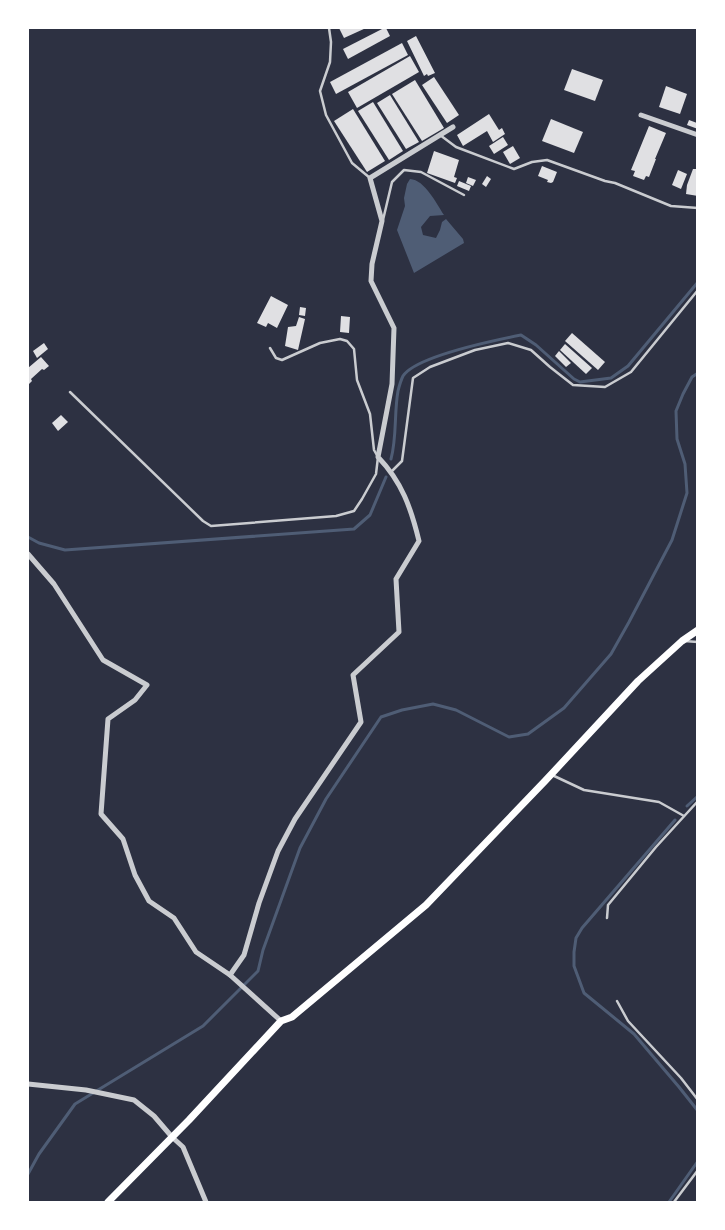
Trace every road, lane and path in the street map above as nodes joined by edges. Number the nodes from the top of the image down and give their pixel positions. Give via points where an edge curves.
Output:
1 (329, 28) edge
2 (641, 115) dead end
3 (453, 127) dead end
4 (440, 135) junction
5 (698, 135) edge
6 (370, 178) junction
7 (464, 195) dead end
8 (698, 208) edge
9 (382, 221) junction
10 (698, 290) edge
11 (270, 348) dead end
12 (70, 392) dead end
13 (378, 457) junction
14 (392, 471) junction
15 (28, 554) edge
16 (698, 630) edge
17 (682, 641) junction
18 (698, 642) edge
19 (551, 775) junction
20 (698, 801) edge
21 (684, 816) junction
22 (607, 918) dead end
23 (230, 975) junction
24 (617, 1002) dead end
25 (280, 1021) junction
26 (28, 1084) edge
27 (698, 1100) edge
28 (172, 1137) junction
29 (698, 1170) edge
30 (108, 1202) edge
31 (206, 1202) edge
32 (674, 1202) edge

1 - 6 lane via 330,62 320,91 326,115 352,163
2 - 5 street
3 - 4 street
4 - 6 street
4 - 8 lane via 456,148 514,169 547,160 671,206
6 - 9 street
7 - 9 lane via 421,172 404,170 392,182
9 - 13 street via 371,281 394,328 392,384
10 - 14 lane via 631,372 604,386 573,385 531,350 508,343 475,350 413,378 402,461
11 - 13 lane via 276,358 282,360 320,343 340,339 347,341 354,349 357,380 370,414 374,450
12 - 13 lane via 211,526 336,516 354,511 376,474
13 - 14 street
14 - 23 street via 412,512 419,541 396,579 398,632 354,674 361,722 295,819 278,851 258,903 244,955
15 - 23 street via 54,584 103,660 147,685 135,700 108,719 101,814 123,840 135,875 149,901 174,918 196,952
16 - 17 main road
17 - 18 lane
17 - 19 main road via 638,681
19 - 21 lane via 584,790 659,802
19 - 25 main road via 426,905 292,1017
20 - 21 lane
21 - 22 lane via 608,905
23 - 25 street
24 - 27 lane via 628,1021
25 - 28 main road
26 - 28 street via 86,1090 134,1100
28 - 30 main road
28 - 31 street via 183,1147
29 - 32 lane

